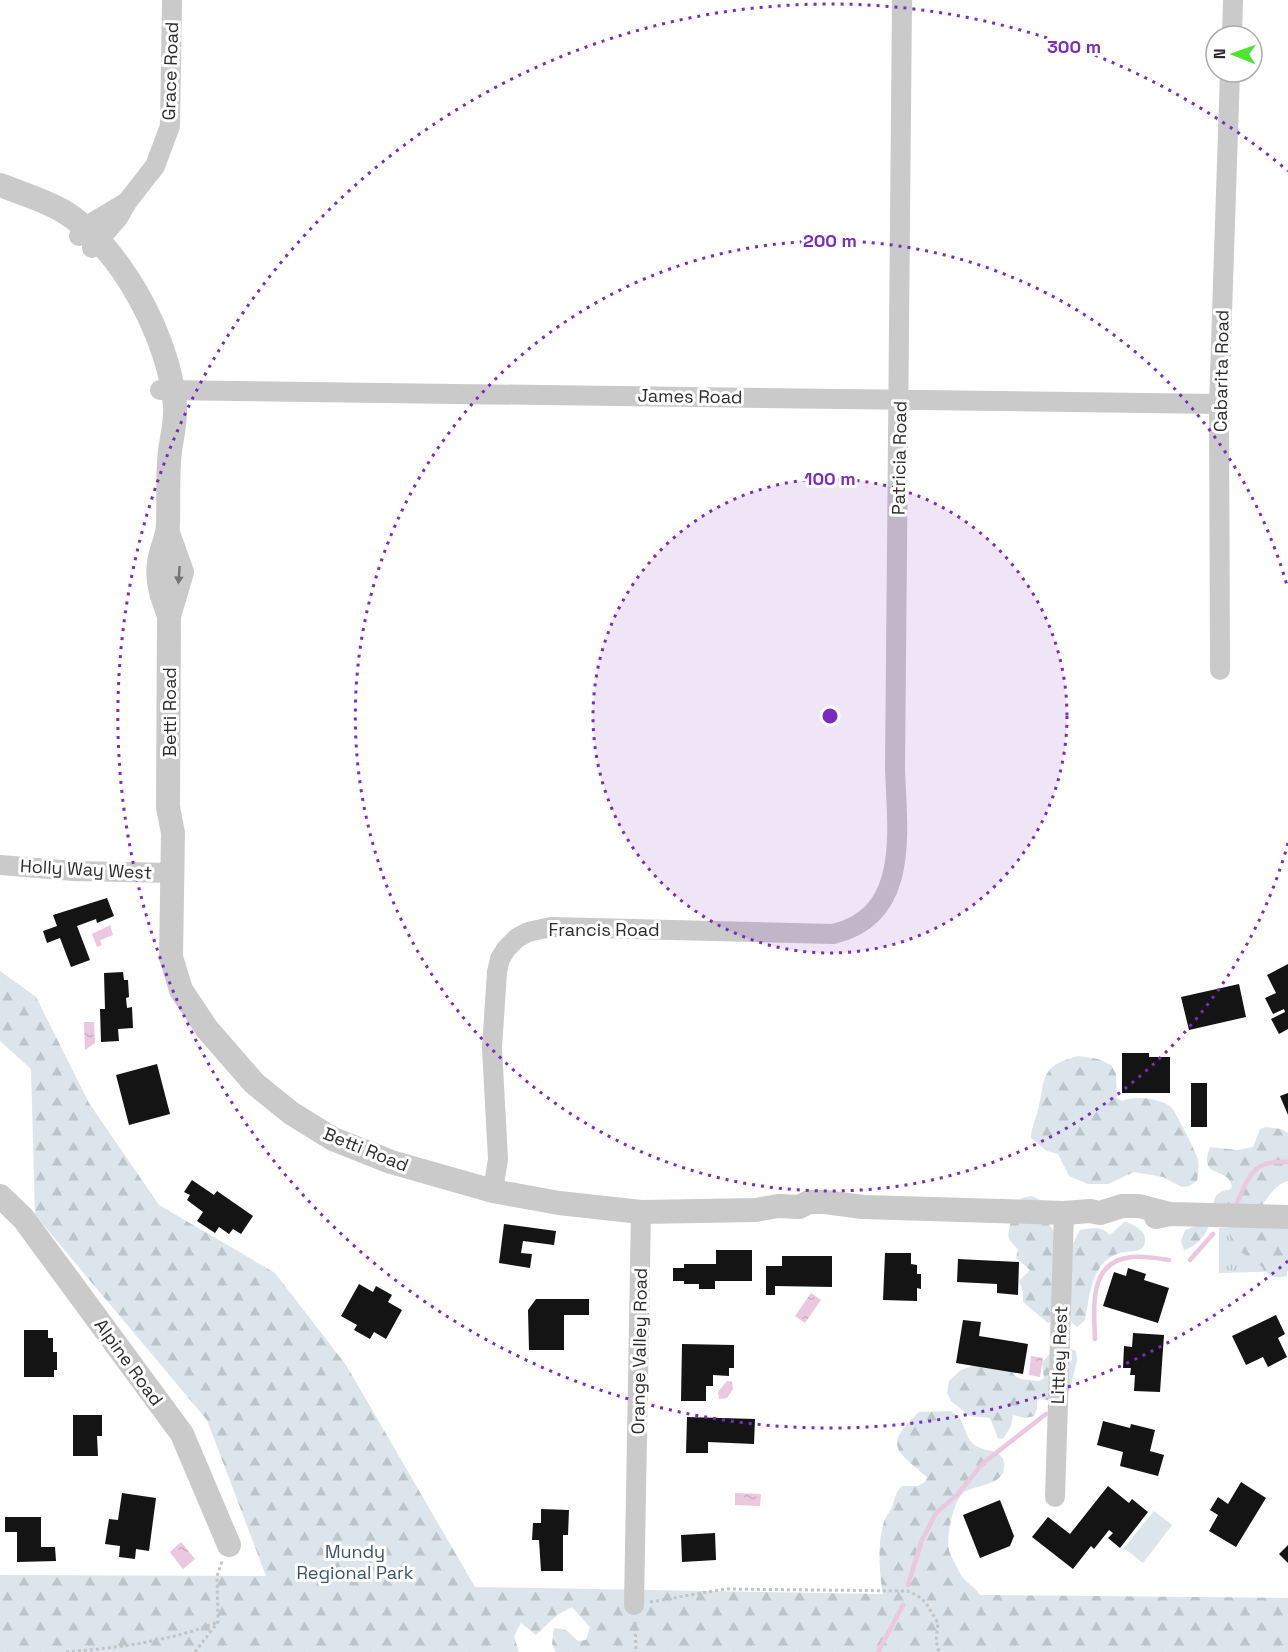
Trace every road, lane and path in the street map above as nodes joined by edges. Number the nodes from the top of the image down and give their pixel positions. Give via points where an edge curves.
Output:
1 (172, 0) edge
2 (902, 0) edge
3 (1233, 0) edge
4 (1232, 24) edge
5 (1230, 84) edge
6 (0, 184) edge
7 (89, 238) junction
8 (166, 390) junction
9 (900, 399) junction
10 (1219, 404) junction
11 (1220, 670) dead end
12 (0, 865) edge
13 (166, 873) junction
14 (875, 911) joint
15 (493, 1191) junction
16 (0, 1196) edge
17 (641, 1212) junction
18 (1070, 1213) junction
19 (1288, 1217) edge
20 (1055, 1497) dead end
21 (229, 1545) joint
22 (634, 1605) junction
23 (219, 1622) junction
24 (66, 1652) edge
25 (195, 1652) edge
26 (636, 1652) edge
27 (939, 1652) edge

1 - 7 street, Grace Road via 170,126 155,166 127,202
2 - 9 street, Patricia Road
3 - 4 street
5 - 10 street, Cabarita Road
6 - 7 street, Betti Road via 40,201 58,220
7 - 8 street, Betti Road via 144,330
8 - 9 street, James Road
8 - 13 street, Betti Road via 170,453 168,534 159,564 160,594 169,616 168,807 173,833
9 - 10 street, James Road
9 - 14 street, Patricia Road via 897,833 893,879
10 - 11 street, Cabarita Road
12 - 13 street, Holly Way West
13 - 15 street, Betti Road via 171,957 181,990 207,1029 254,1083 291,1113 333,1139
14 - 15 street, Francis Road via 856,926 833,934 551,927 517,938 501,959 496,986 492,1048 498,1159
15 - 17 street, Betti Road
16 - 21 street, Alpine Road via 23,1218 182,1434
17 - 18 street via 756,1210 783,1216 863,1207
17 - 22 street, Orange Valley Road
18 - 19 street via 1099,1220 1170,1214
18 - 20 street, Littley Rest
21 - 23 path via 217,1576
22 - 26 path
22 - 27 path via 725,1589 908,1591 926,1603 938,1623
23 - 24 path via 190,1634
23 - 25 path

